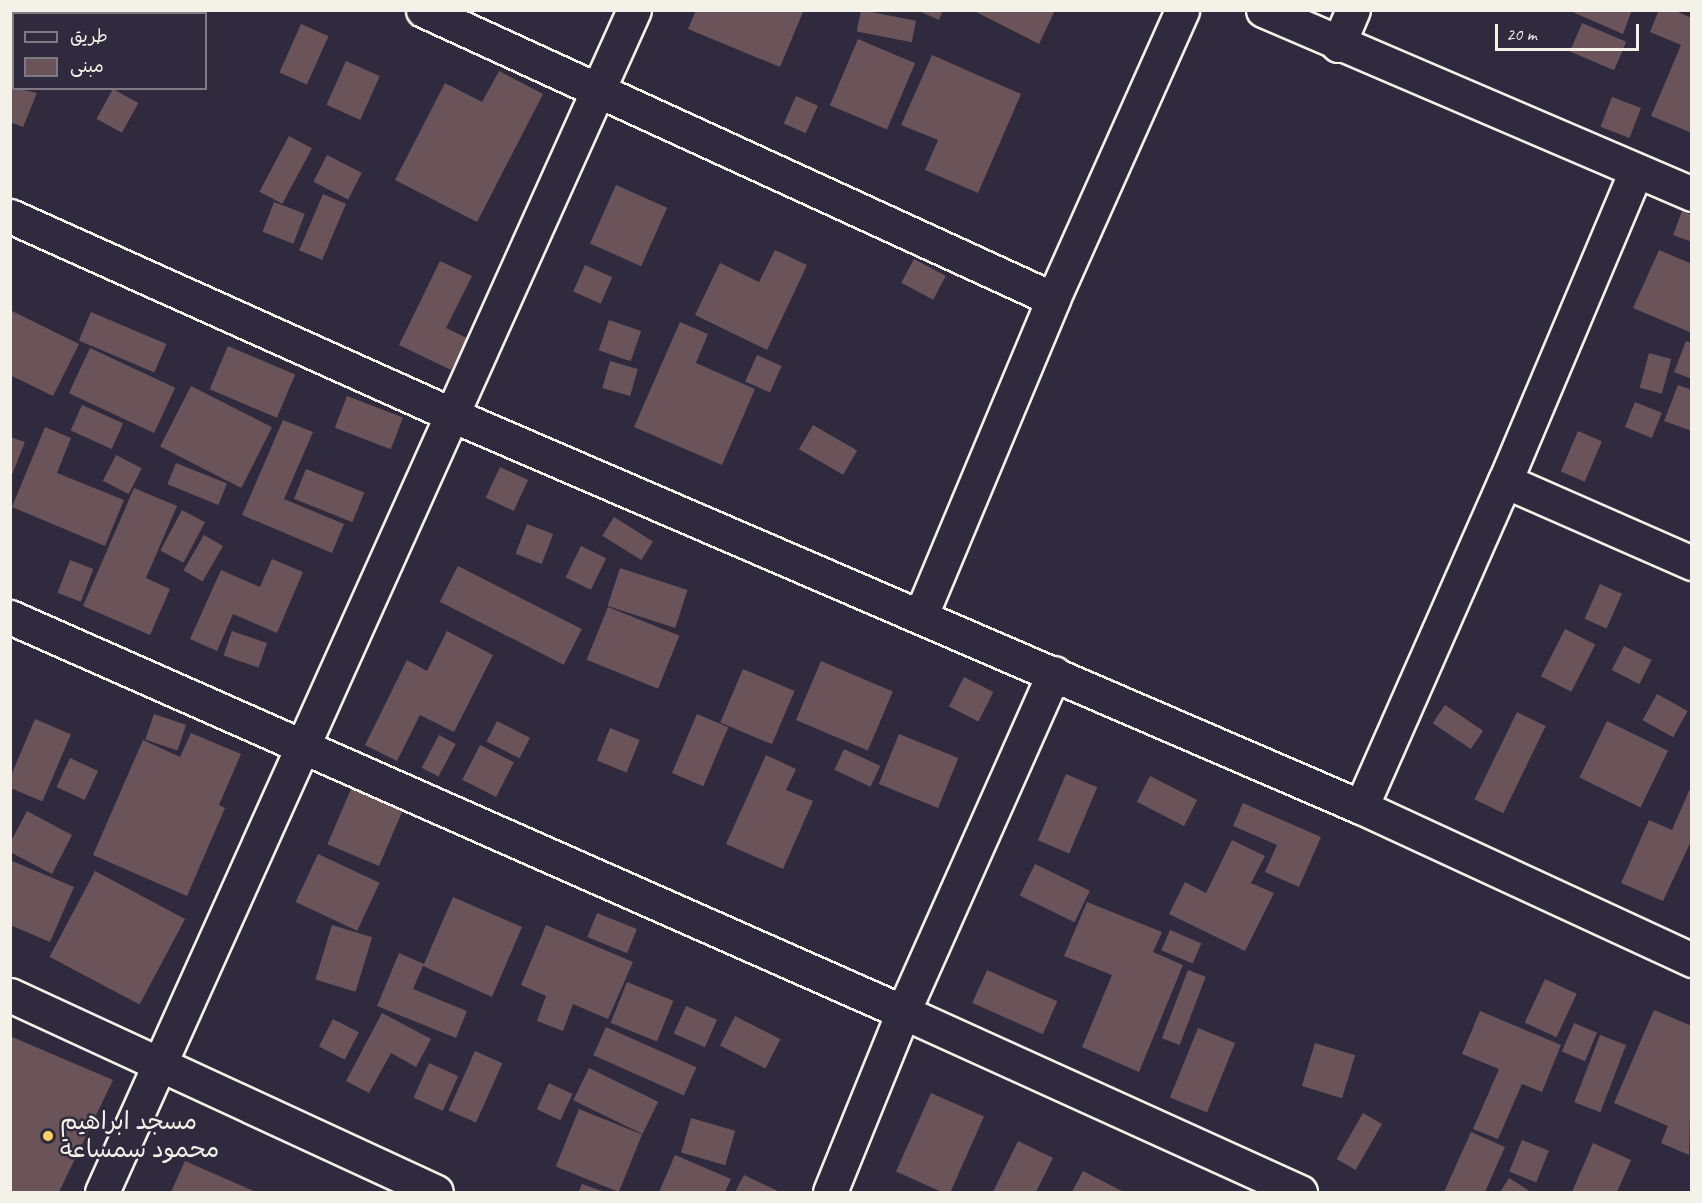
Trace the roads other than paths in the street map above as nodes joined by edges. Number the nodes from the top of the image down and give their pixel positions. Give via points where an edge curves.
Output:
1 (423, 10) edge
2 (634, 10) edge
3 (1182, 10) edge
4 (1263, 10) edge
5 (1353, 10) edge
6 (1338, 45) junction
7 (599, 89) junction
8 (1636, 171) junction
9 (1692, 194) edge
10 (10, 216) edge
11 (1053, 299) junction
12 (450, 414) junction
13 (1505, 481) junction
14 (1692, 563) edge
15 (921, 615) junction
16 (10, 617) edge
17 (1054, 673) junction
18 (304, 747) junction
19 (1361, 807) junction
20 (1692, 960) edge
21 (10, 995) edge
22 (903, 1012) junction
23 (158, 1064) junction
24 (102, 1192) edge
25 (436, 1192) edge
26 (830, 1192) edge
27 (1300, 1192) edge

1 - 7 street
2 - 7 street
3 - 11 street
4 - 6 street
5 - 6 street
6 - 8 street
7 - 11 street
7 - 12 street
8 - 9 street
8 - 13 street
10 - 12 street
11 - 15 street
12 - 15 street
12 - 18 street
13 - 14 street
13 - 19 street
15 - 17 street
16 - 18 street
17 - 19 street
17 - 22 street
18 - 22 street
18 - 23 street
19 - 20 street
21 - 23 street
22 - 26 street
22 - 27 street
23 - 24 street
23 - 25 street

